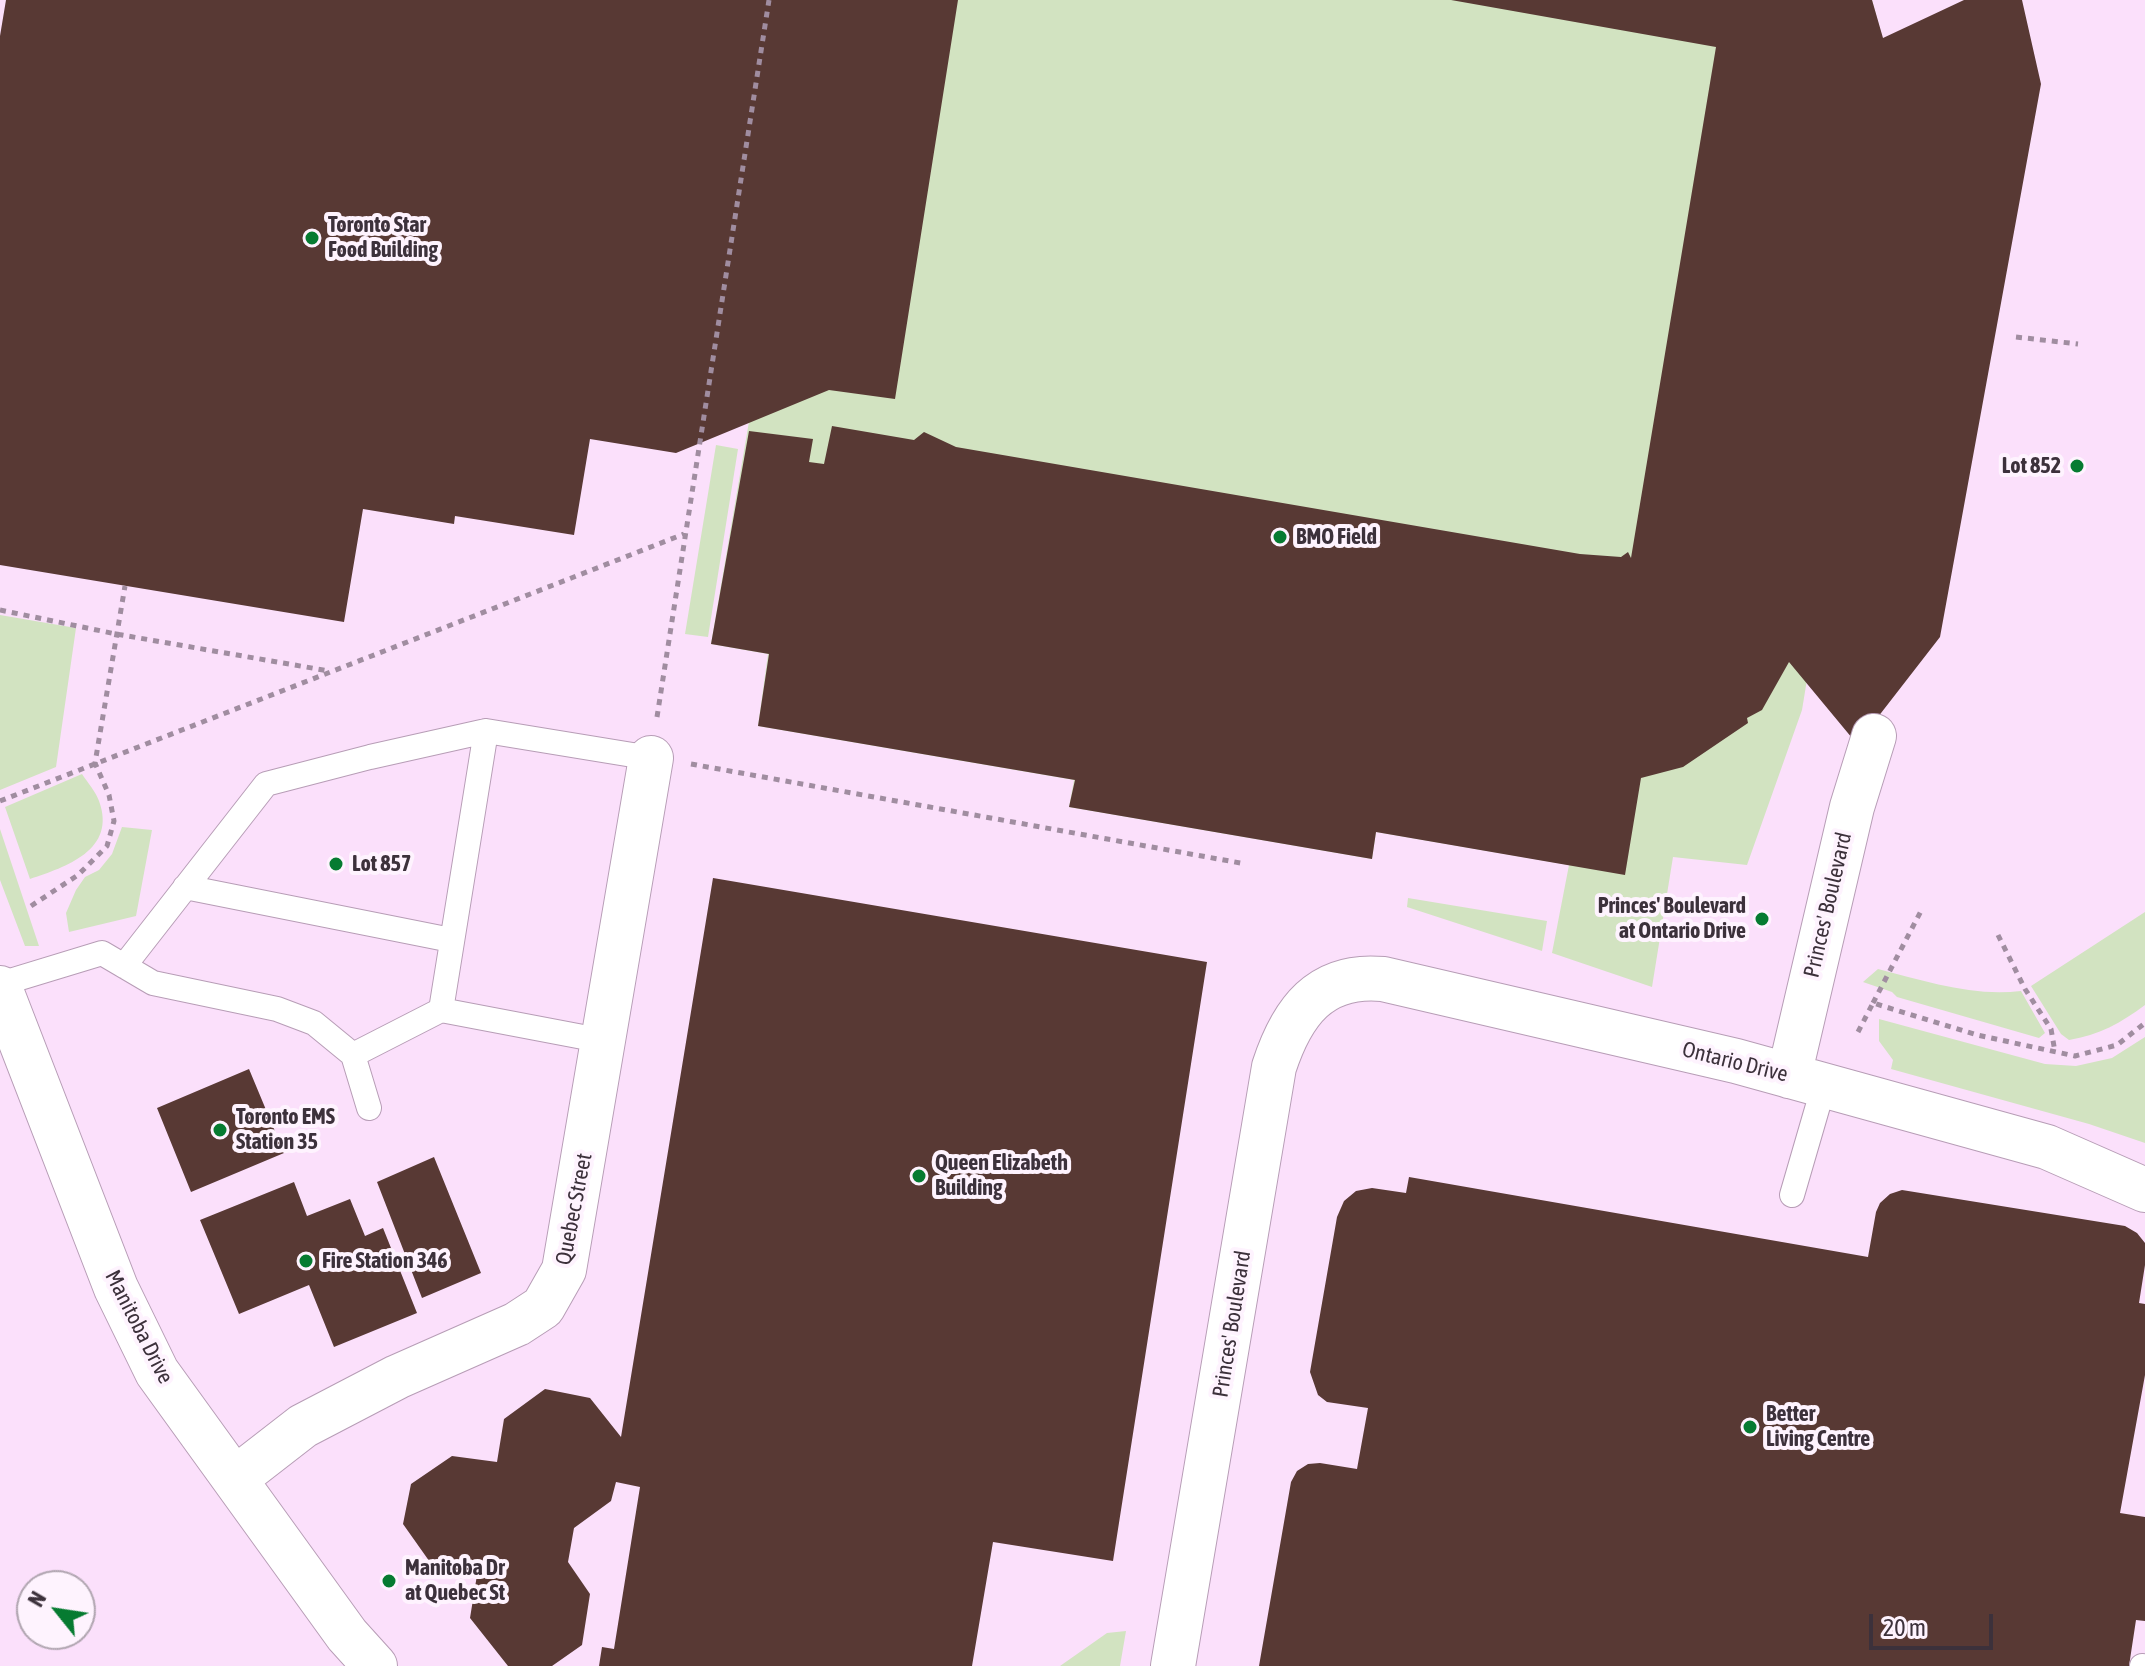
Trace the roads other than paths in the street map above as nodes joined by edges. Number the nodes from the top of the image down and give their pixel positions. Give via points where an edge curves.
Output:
1 (486, 731) junction
2 (1874, 736) dead end
3 (651, 758) joint
4 (185, 887) junction
5 (451, 940) junction
6 (124, 966) junction
7 (0, 986) edge
8 (1318, 995) joint
9 (441, 1010) junction
10 (604, 1041) junction
11 (353, 1055) junction
12 (1806, 1081) junction
13 (369, 1108) dead end
14 (2145, 1190) edge
15 (1792, 1195) dead end
16 (236, 1478) junction
17 (375, 1666) edge
18 (1173, 1666) edge

1 - 3 lane
1 - 4 lane via 266,784
1 - 5 lane
2 - 12 street, Princes' Boulevard via 1852,807
3 - 10 street, Quebec Street
4 - 5 lane
4 - 6 lane
5 - 9 lane
6 - 7 lane via 102,953
6 - 11 lane via 153,983 277,1009 314,1023
7 - 16 street, Manitoba Drive via 116,1288 157,1372
8 - 12 street, Ontario Drive via 1329,986 1362,977 1383,979
8 - 18 street, Princes' Boulevard via 1290,1027 1274,1067
9 - 10 lane
9 - 11 lane
10 - 16 street, Quebec Street via 564,1270 543,1307 303,1426
11 - 13 lane
12 - 14 street, Ontario Drive via 2047,1147
12 - 15 lane
16 - 17 street, Manitoba Drive via 347,1635

